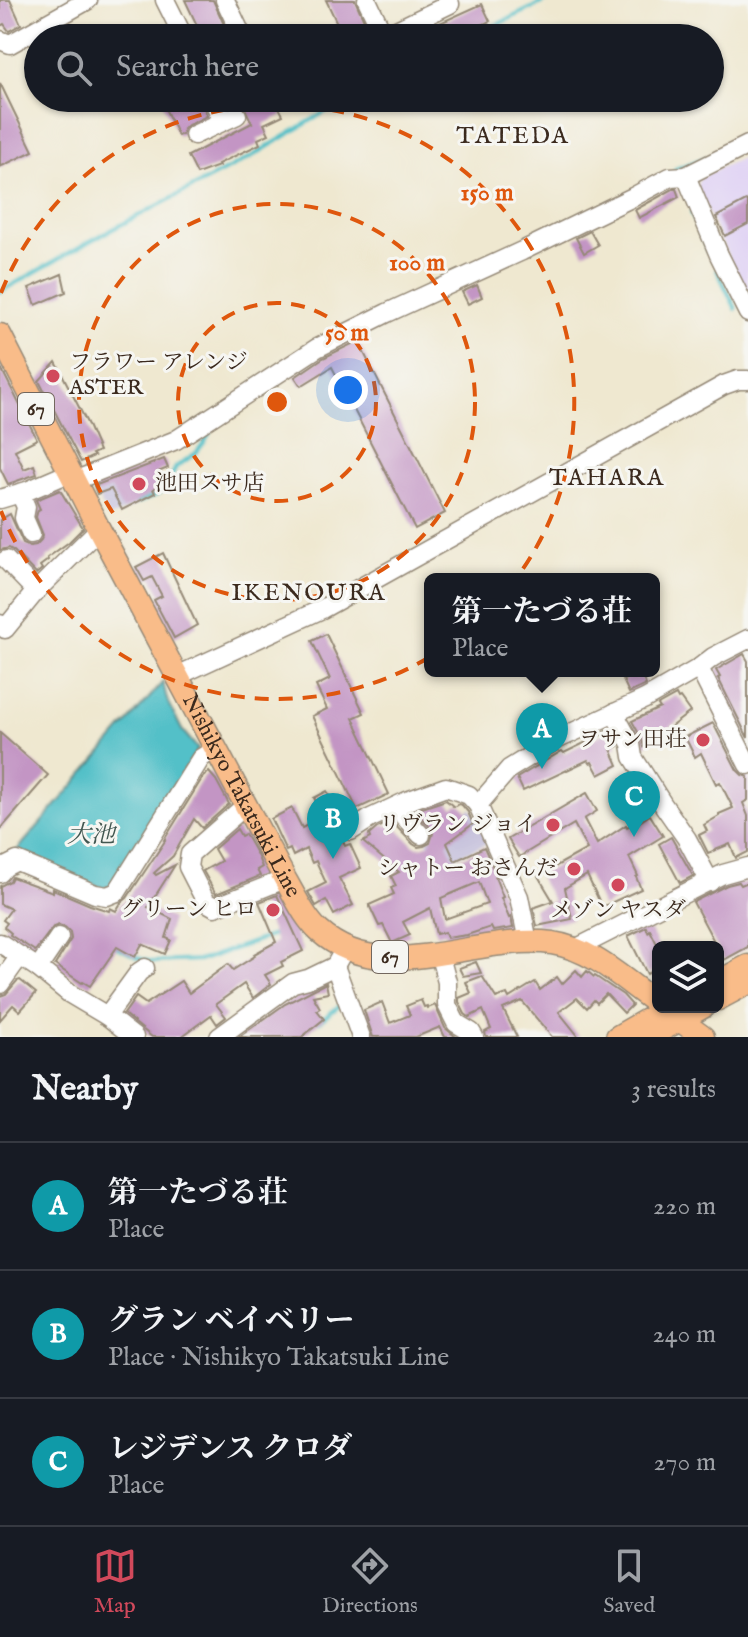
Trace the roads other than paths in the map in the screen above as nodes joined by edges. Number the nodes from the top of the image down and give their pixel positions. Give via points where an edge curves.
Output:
1 (88, 0) edge
2 (165, 0) edge
3 (225, 0) edge
4 (367, 0) edge
5 (452, 1) edge
6 (62, 7) edge
7 (38, 24) edge
8 (177, 24) edge
9 (236, 24) edge
10 (377, 24) edge
11 (407, 24) edge
12 (24, 34) edge
13 (2, 41) edge
14 (225, 112) edge
15 (194, 135) dead end
16 (748, 145) edge
17 (686, 176) junction
18 (748, 313) edge
19 (0, 335) edge
20 (5, 360) edge
21 (748, 380) edge
22 (72, 477) junction
23 (20, 493) junction
24 (0, 499) edge
25 (99, 529) junction
26 (31, 534) dead end
27 (6, 560) dead end
28 (36, 591) junction
29 (0, 624) edge
30 (748, 639) edge
31 (699, 668) junction
32 (177, 676) junction
33 (614, 713) junction
34 (215, 749) junction
35 (748, 765) edge
36 (246, 805) junction
37 (478, 805) junction
38 (395, 807) junction
39 (351, 831) dead end
40 (421, 835) dead end
41 (748, 867) edge
42 (0, 873) edge
43 (285, 879) junction
44 (710, 882) junction
45 (59, 937) dead end
46 (528, 942) junction
47 (0, 943) edge
48 (575, 949) junction
49 (439, 953) junction
50 (20, 956) junction
51 (340, 957) junction
52 (748, 966) edge
53 (38, 968) junction
54 (145, 968) dead end
55 (724, 979) edge
56 (748, 983) edge
57 (0, 984) edge
58 (724, 996) edge
59 (652, 999) edge
60 (660, 1013) edge
61 (664, 1013) edge
62 (672, 1013) edge
63 (107, 1016) junction
64 (466, 1035) edge
65 (134, 1037) edge
66 (219, 1037) edge
67 (361, 1037) edge
68 (617, 1037) edge
69 (649, 1037) edge
70 (703, 1037) edge

1 - 6 street
2 - 8 street
3 - 9 street
4 - 10 street
5 - 11 street
6 - 7 street
12 - 13 street via 10,44
14 - 15 street via 230,118
16 - 17 street
17 - 18 street
17 - 22 street via 670,177 317,348 176,440
19 - 20 main road, Nishikyo Takatsuki Line / 67
20 - 22 main road, Nishikyo Takatsuki Line / 67
21 - 32 street via 724,385 322,609
22 - 23 street
22 - 25 main road, Nishikyo Takatsuki Line / 67
23 - 24 street
23 - 26 street
25 - 28 street
25 - 32 main road, Nishikyo Takatsuki Line / 67
27 - 28 street
28 - 29 street via 5,629
30 - 31 street
31 - 33 street
31 - 35 street
32 - 34 main road, Nishikyo Takatsuki Line / 67
33 - 37 street via 509,769
33 - 44 street via 633,757
34 - 36 main road, Nishikyo Takatsuki Line / 67
34 - 42 street via 201,758 117,892 95,894 17,861
36 - 43 main road, Nishikyo Takatsuki Line / 67
36 - 43 street via 190,854 188,867 206,902 215,907
37 - 38 street via 469,795 446,787
37 - 46 street via 520,899
38 - 39 street
38 - 40 street
41 - 44 street
43 - 51 main road, Nishikyo Takatsuki Line / 67
44 - 48 street
45 - 53 street
46 - 48 main road, Nishikyo Takatsuki Line / 67
46 - 49 main road, Nishikyo Takatsuki Line / 67
47 - 50 street
48 - 59 main road, Nishikyo Takatsuki Line / 67
49 - 51 main road, Nishikyo Takatsuki Line / 67
49 - 64 street via 447,1005
50 - 53 street
50 - 57 street
51 - 66 street via 293,983
51 - 67 street
52 - 55 main road
53 - 63 street
54 - 63 street
56 - 58 main road
60 - 68 main road
61 - 69 main road
62 - 70 main road, Nishikyo Takatsuki Line / 67
63 - 65 street

